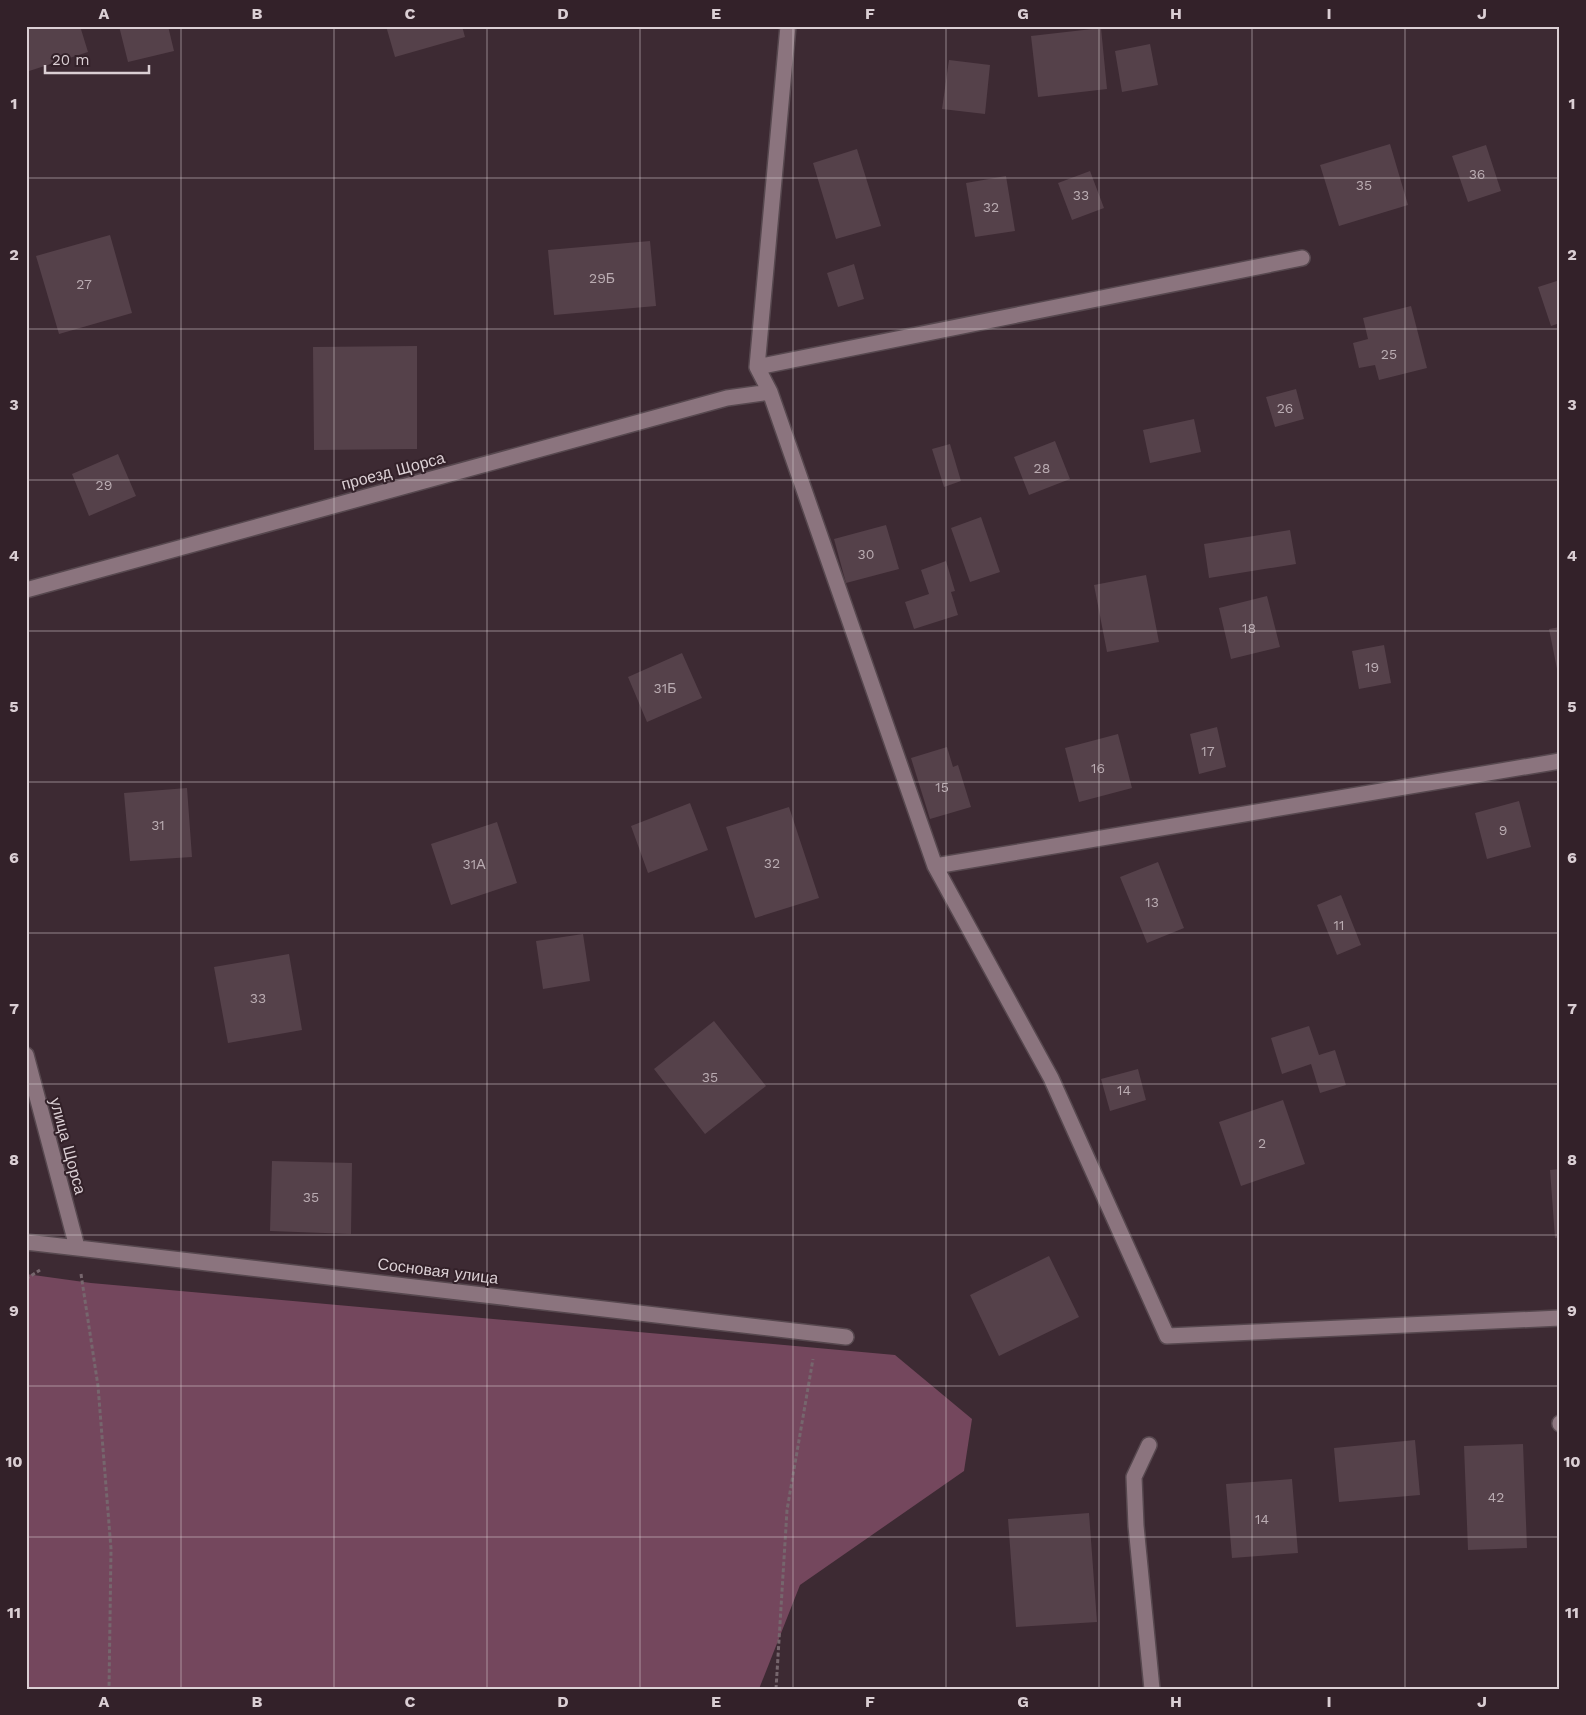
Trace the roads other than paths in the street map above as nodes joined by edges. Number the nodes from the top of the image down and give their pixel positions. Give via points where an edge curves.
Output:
1 (788, 26) edge
2 (1302, 258) dead end
3 (757, 367) junction
4 (770, 392) junction
5 (26, 590) edge
6 (1560, 761) edge
7 (935, 866) junction
8 (26, 1055) edge
9 (26, 1242) edge
10 (77, 1247) junction
11 (1560, 1318) edge
12 (846, 1337) dead end
13 (1149, 1445) dead end
14 (1152, 1689) edge

1 - 3 street
2 - 3 street
3 - 4 street
4 - 5 street, проезд Щорса via 727,398
4 - 7 street
6 - 7 street
7 - 11 street via 1051,1078 1167,1336
8 - 10 street, улица Щорса
9 - 10 street, Сосновая улица
10 - 12 street, Сосновая улица
13 - 14 street via 1134,1477

